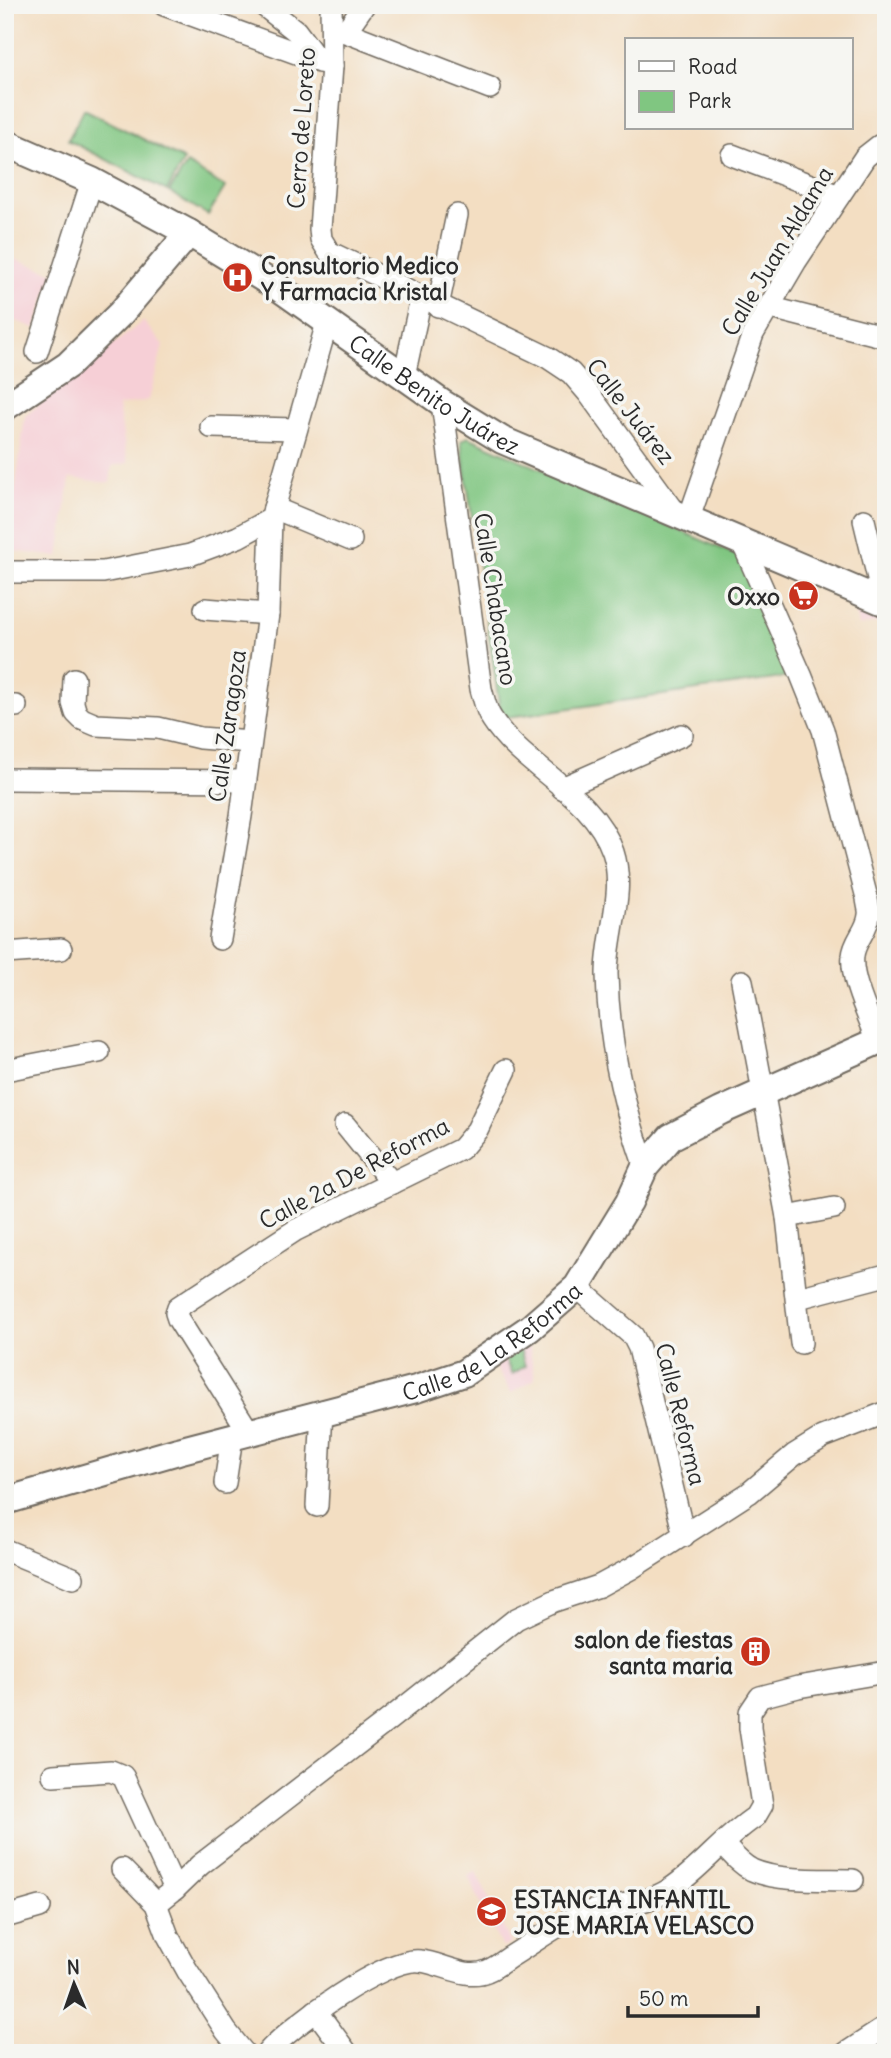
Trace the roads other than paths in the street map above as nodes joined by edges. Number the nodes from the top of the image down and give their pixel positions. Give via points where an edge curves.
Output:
1 (164, 5) edge
2 (263, 5) edge
3 (331, 5) edge
4 (364, 5) edge
5 (339, 29) junction
6 (326, 64) junction
7 (490, 88) dead end
8 (5, 143) edge
9 (886, 145) edge
10 (732, 155) dead end
11 (92, 181) junction
12 (839, 196) junction
13 (457, 215) dead end
14 (188, 233) junction
15 (329, 252) joint
16 (430, 302) junction
17 (768, 307) junction
18 (327, 323) junction
19 (886, 337) edge
20 (37, 352) dead end
21 (404, 376) junction
22 (442, 403) junction
23 (5, 407) edge
24 (211, 427) dead end
25 (295, 429) junction
26 (272, 514) junction
27 (682, 515) junction
28 (864, 520) dead end
29 (351, 540) dead end
30 (743, 544) junction
31 (5, 572) edge
32 (885, 603) edge
33 (205, 609) dead end
34 (268, 614) junction
35 (74, 679) dead end
36 (682, 735) dead end
37 (250, 742) junction
38 (5, 779) edge
39 (244, 782) junction
40 (562, 788) junction
41 (220, 939) dead end
42 (61, 949) dead end
43 (5, 953) edge
44 (742, 981) dead end
45 (882, 1041) edge
46 (99, 1052) dead end
47 (5, 1070) edge
48 (506, 1070) dead end
49 (764, 1092) junction
50 (345, 1125) dead end
51 (645, 1167) junction
52 (392, 1183) junction
53 (834, 1208) dead end
54 (787, 1217) junction
55 (886, 1275) edge
56 (578, 1287) junction
57 (798, 1298) junction
58 (801, 1343) dead end
59 (322, 1412) junction
60 (882, 1414) dead end
61 (240, 1434) junction
62 (225, 1483) dead end
63 (5, 1501) edge
64 (317, 1506) dead end
65 (684, 1536) junction
66 (5, 1550) edge
67 (73, 1578) dead end
68 (886, 1672) edge
69 (53, 1775) dead end
70 (723, 1844) junction
71 (122, 1869) dead end
72 (853, 1880) dead end
73 (175, 1889) junction
74 (156, 1903) junction
75 (40, 1907) dead end
76 (5, 1917) edge
77 (317, 2011) junction
78 (886, 2027) edge
79 (244, 2053) edge
80 (267, 2053) edge
81 (347, 2053) edge
82 (846, 2053) edge

1 - 6 street
2 - 6 street via 296,31
3 - 5 street, Cerro de Loreto
4 - 5 street
5 - 6 street, Cerro de Loreto
5 - 7 street
6 - 15 street, Cerro de Loreto via 320,229
8 - 11 street, Calle Benito Juárez
9 - 12 street, Calle Juan Aldama via 871,150
10 - 12 street
11 - 14 street, Calle Benito Juárez
11 - 20 street
12 - 17 street, Calle Juan Aldama
13 - 16 street
14 - 18 street, Calle Benito Juárez
14 - 23 street via 121,313 68,365
15 - 16 street, Calle Juárez
16 - 21 street
16 - 27 street, Calle Juárez via 571,373
17 - 19 street
17 - 27 street, Calle Juan Aldama via 736,375
18 - 21 street, Calle Benito Juárez
18 - 25 street, Calle Zaragoza
21 - 22 street, Calle Benito Juárez
22 - 27 street, Calle Benito Juárez via 502,440
22 - 40 street, Calle Chabacano via 481,689 490,717 506,738
24 - 25 street
25 - 26 street, Calle Zaragoza
26 - 29 street
26 - 31 street via 239,537 190,555 116,570
26 - 34 street, Calle Zaragoza
27 - 30 street, Calle Benito Juárez
28 - 32 street
30 - 32 street, Calle Benito Juárez
30 - 45 street via 826,742 867,898 869,915 852,957 854,975
33 - 34 street
34 - 37 street, Calle Zaragoza
35 - 37 street via 76,713 96,725 158,728
36 - 40 street
37 - 39 street, Calle Zaragoza
38 - 39 street
39 - 41 street, Calle Zaragoza
40 - 51 street, Calle Chabacano via 593,816 615,856 618,881 607,972 614,1050 622,1094
42 - 43 street
44 - 49 street
45 - 49 street, Calle de La Reforma
46 - 47 street
48 - 52 street, Calle 2a De Reforma via 469,1142
49 - 51 street, Calle de La Reforma via 671,1137
49 - 54 street
50 - 52 street
51 - 56 street, Calle de La Reforma
52 - 61 street, Calle 2a De Reforma via 296,1230 178,1307 178,1319
53 - 54 street
54 - 57 street
55 - 57 street
56 - 59 street, Calle de La Reforma via 530,1328 464,1373
56 - 65 street, Calle Reforma via 633,1336 639,1348
57 - 58 street
59 - 61 street, Calle de La Reforma
59 - 64 street
60 - 65 street via 822,1437
61 - 62 street
61 - 63 street, Calle de La Reforma
65 - 73 street via 599,1586 516,1619
66 - 67 street
68 - 70 street via 798,1687 754,1704 750,1728 762,1805 755,1817
69 - 73 street via 111,1772 123,1776
70 - 72 street via 753,1870 784,1877
70 - 77 street via 657,1897 588,1912 488,1971 465,1973 417,1960 363,1981
71 - 74 street
73 - 74 street
74 - 79 street via 187,1970
75 - 76 street
77 - 80 street
77 - 81 street
78 - 82 street

